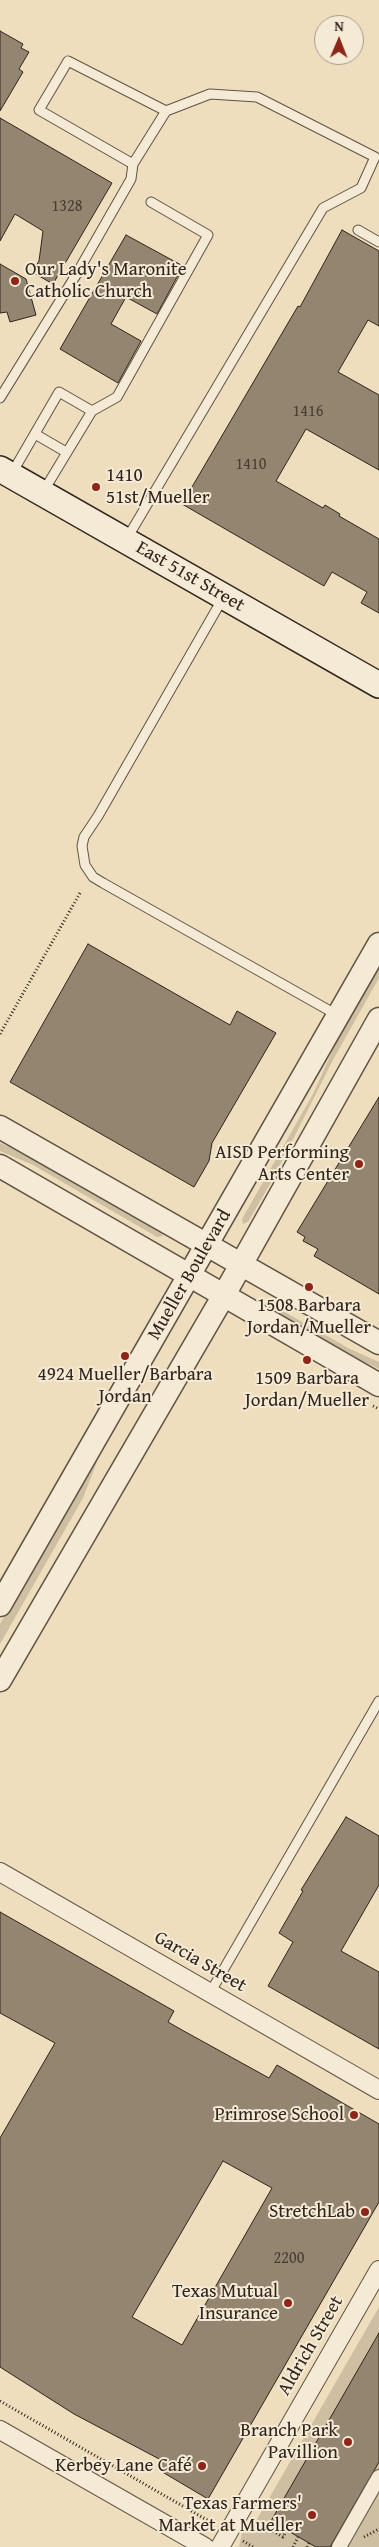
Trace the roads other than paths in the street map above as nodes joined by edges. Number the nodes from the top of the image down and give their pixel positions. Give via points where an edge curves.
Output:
1 (166, 111) junction
2 (133, 164) junction
3 (151, 202) dead end
4 (358, 230) dead end
5 (379, 242) edge
6 (0, 398) edge
7 (92, 411) junction
8 (35, 434) junction
9 (66, 452) junction
10 (5, 472) edge
11 (42, 493) junction
12 (126, 541) junction
13 (224, 597) junction
14 (379, 685) edge
15 (379, 944) edge
16 (339, 1016) junction
17 (379, 1020) edge
18 (0, 1126) edge
19 (0, 1166) edge
20 (208, 1245) junction
21 (242, 1264) junction
22 (190, 1276) junction
23 (224, 1295) junction
24 (379, 1343) edge
25 (379, 1385) edge
26 (0, 1606) edge
27 (0, 1680) edge
28 (379, 1701) edge
29 (0, 1872) edge
30 (210, 1993) junction
31 (379, 2090) edge
32 (379, 2270) edge
33 (0, 2430) edge
34 (379, 2477) edge
35 (205, 2547) edge
36 (220, 2547) edge
37 (339, 2547) edge

1 - 2 lane
1 - 2 lane via 68,61 39,110
1 - 12 lane via 210,94 256,97 375,157 360,188 323,208
2 - 6 lane via 131,179
3 - 7 lane via 208,235 117,397
4 - 5 lane
7 - 8 lane via 59,392
7 - 9 lane
8 - 9 lane
8 - 10 lane
9 - 11 lane
10 - 11 main road, East 51st Street
11 - 12 main road, East 51st Street
12 - 13 main road, East 51st Street
13 - 14 main road, East 51st Street
13 - 16 lane via 84,837 85,865 93,876 103,882
15 - 16 street, Mueller Boulevard
16 - 20 street, Mueller Boulevard
17 - 21 street, Mueller Boulevard
18 - 20 street
19 - 22 street
20 - 21 street
20 - 22 street, Mueller Boulevard
21 - 23 street, Mueller Boulevard
21 - 24 street
22 - 23 street
22 - 26 street, Mueller Boulevard
23 - 25 street
23 - 27 street, Mueller Boulevard
28 - 30 lane
29 - 30 street, Garcia Street
30 - 31 street, Garcia Street
32 - 36 street, Aldrich Street
33 - 35 street
34 - 37 street

